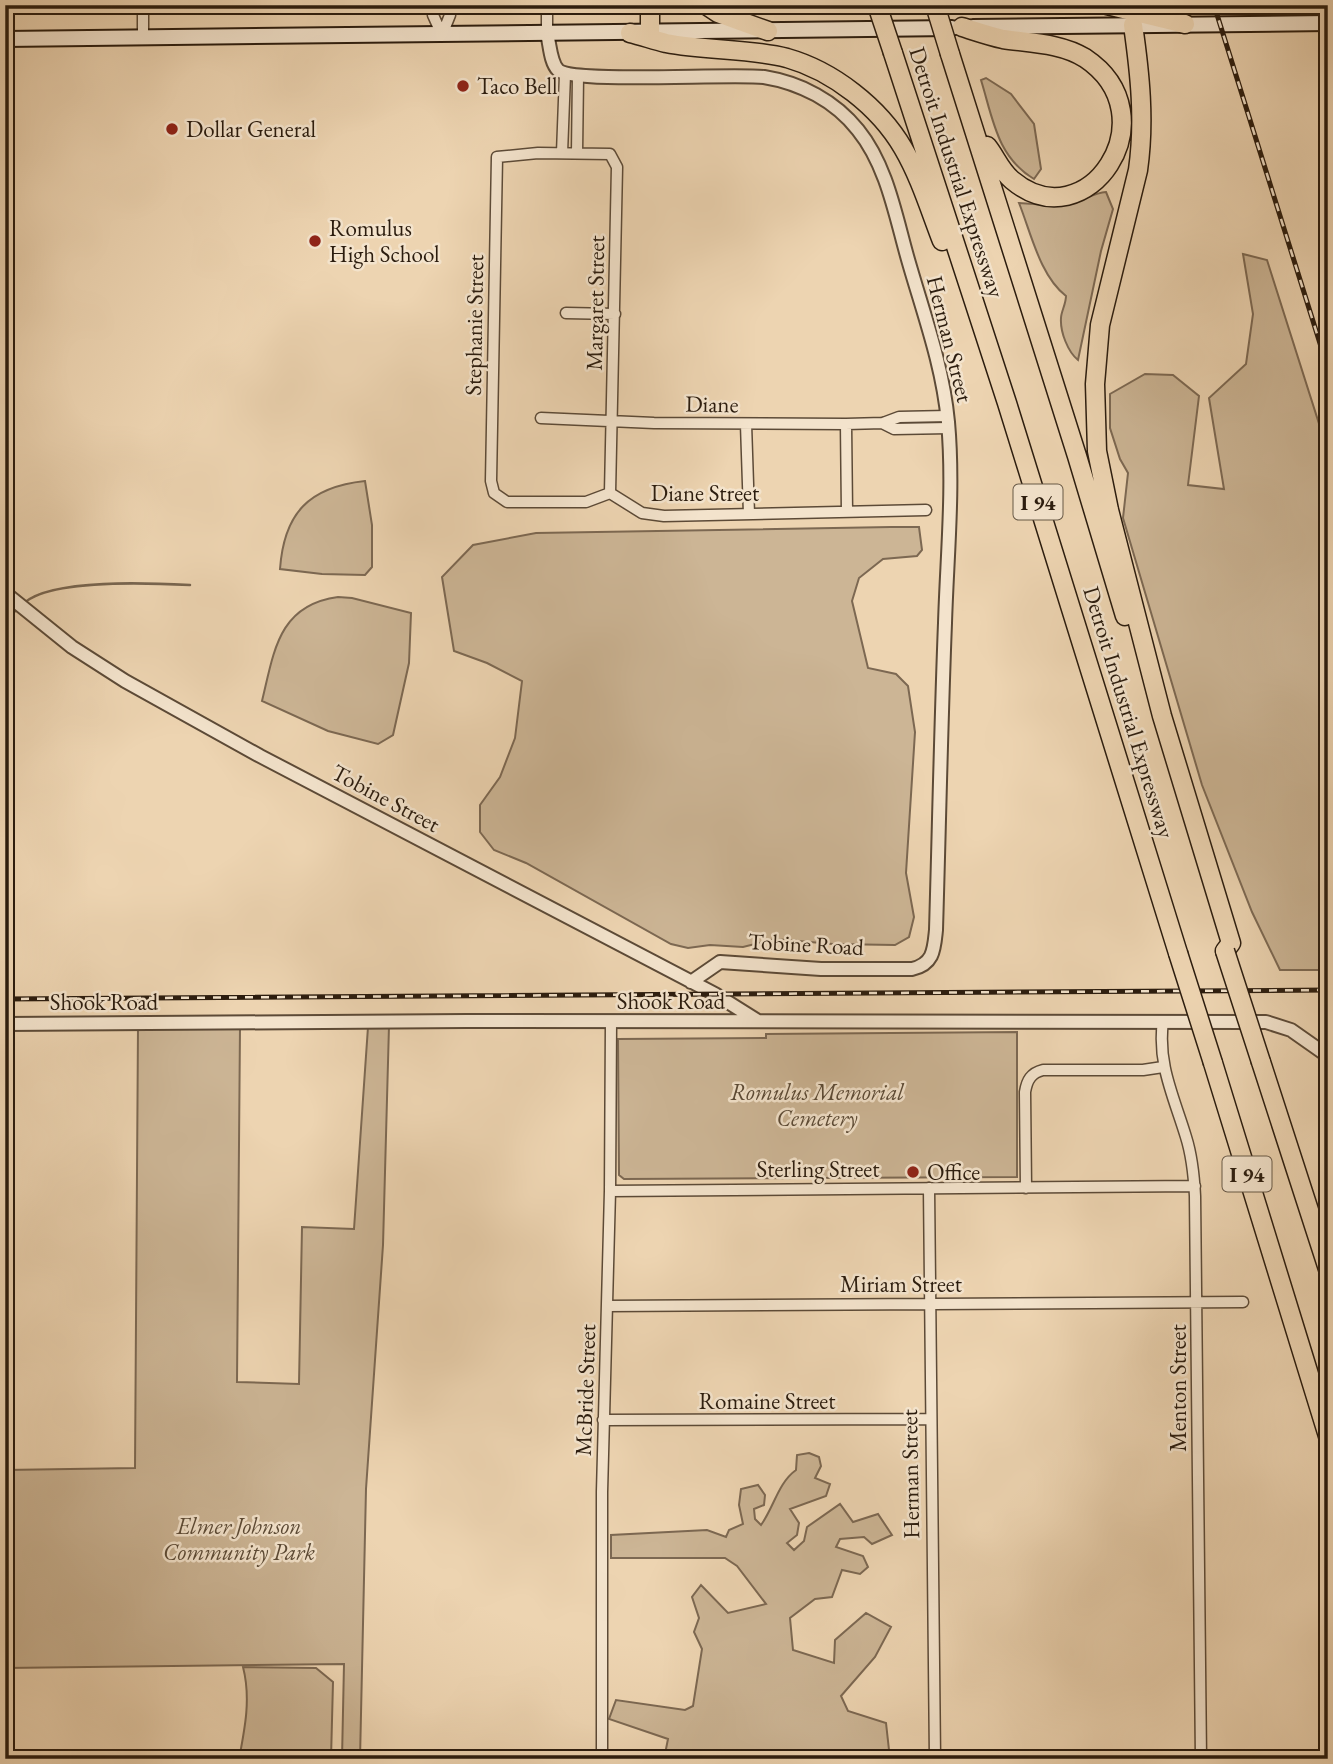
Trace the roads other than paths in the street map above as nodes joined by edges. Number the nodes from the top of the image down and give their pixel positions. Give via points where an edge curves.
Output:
1 (143, 5) edge
2 (434, 5) edge
3 (450, 5) edge
4 (547, 5) edge
5 (650, 5) edge
6 (706, 5) edge
7 (877, 5) edge
8 (935, 5) edge
9 (1107, 5) edge
10 (1328, 23) edge
11 (1185, 24) junction
12 (1133, 25) junction
13 (961, 27) junction
14 (768, 31) junction
15 (630, 33) junction
16 (650, 33) junction
17 (547, 34) junction
18 (442, 35) junction
19 (144, 38) junction
20 (5, 39) edge
21 (572, 75) junction
22 (977, 136) junction
23 (570, 153) junction
24 (566, 313) dead end
25 (615, 314) junction
26 (1007, 403) junction
27 (541, 418) dead end
28 (611, 421) junction
29 (948, 422) junction
30 (746, 424) junction
31 (846, 424) junction
32 (610, 493) junction
33 (926, 510) dead end
34 (847, 512) junction
35 (749, 514) junction
36 (5, 593) edge
37 (1225, 951) junction
38 (925, 964) joint
39 (691, 982) junction
40 (1163, 1021) junction
41 (611, 1022) junction
42 (760, 1022) junction
43 (5, 1024) edge
44 (1328, 1056) edge
45 (1163, 1066) junction
46 (1195, 1186) junction
47 (929, 1188) junction
48 (1026, 1188) junction
49 (610, 1191) junction
50 (1328, 1269) edge
51 (1196, 1302) junction
52 (930, 1303) junction
53 (1243, 1303) dead end
54 (607, 1306) junction
55 (931, 1419) junction
56 (603, 1420) junction
57 (1328, 1439) edge
58 (602, 1759) edge
59 (935, 1759) edge
60 (1201, 1759) edge

1 - 19 street
2 - 18 street via 433,15
3 - 18 street
4 - 17 street
5 - 16 highway
6 - 14 highway
7 - 26 highway, Detroit Industrial Expressway / I 94, bridge
8 - 22 highway, Detroit Industrial Expressway / I 94, bridge
9 - 11 highway
10 - 11 main road
11 - 12 main road
12 - 13 main road
12 - 37 highway via 1142,100 1141,148 1100,325 1095,384 1097,451 1162,716 1231,943
13 - 14 main road
13 - 22 highway via 1058,47 1083,57 1111,87 1121,116 1121,140 1113,162 1095,182 1066,195 1043,195 1020,186
14 - 16 main road
15 - 16 main road
15 - 17 main road
15 - 26 highway via 667,43 789,59 828,76 868,107 902,146 914,169 982,354
17 - 18 main road
17 - 21 street via 554,63
18 - 19 main road
19 - 20 main road
21 - 23 street
21 - 29 street, Herman Street via 764,77 808,90 845,116 866,140 881,171 936,356
22 - 37 highway, Detroit Industrial Expressway / I 94
23 - 25 street, Margaret Street via 610,154 617,167
23 - 32 street, Stephanie Street via 497,157 491,481 494,493 507,502 586,502
24 - 25 street
25 - 28 street, Margaret Street
26 - 57 highway, Detroit Industrial Expressway / I 94, bridge
27 - 28 street, Diane
28 - 30 street, Diane
28 - 32 street, Margaret Street
29 - 31 street, Diane via 899,417 883,423
29 - 38 street, Herman Street via 936,930 934,951
30 - 31 street, Diane
30 - 35 street
31 - 34 street
32 - 35 street, Diane Street via 650,515
33 - 34 street, Diane Street
34 - 35 street, Diane Street
36 - 39 street, Tobine Street via 72,647 125,681
37 - 50 highway, Detroit Industrial Expressway / I 94, bridge
38 - 39 street, Tobine Road via 912,969 821,970 720,962
39 - 42 street, Tobine Street
40 - 42 street, Shook Road
40 - 44 street, Shook Road via 1266,1022 1291,1030
40 - 45 street, Menton Street
41 - 42 street, Shook Road
41 - 43 street, Shook Road
41 - 49 street, McBride Street
45 - 46 street, Menton Street via 1186,1138
45 - 48 street via 1043,1070 1031,1077 1025,1092
46 - 48 street, Sterling Street
46 - 51 street, Menton Street
47 - 48 street, Sterling Street
47 - 49 street, Sterling Street
47 - 52 street, Herman Street
49 - 54 street, McBride Street
51 - 52 street, Miriam Street
51 - 53 street, Miriam Street
51 - 60 street, Menton Street
52 - 54 street, Miriam Street
52 - 55 street, Herman Street
54 - 56 street, McBride Street
55 - 56 street, Romaine Street
55 - 59 street, Herman Street
56 - 58 street, McBride Street

